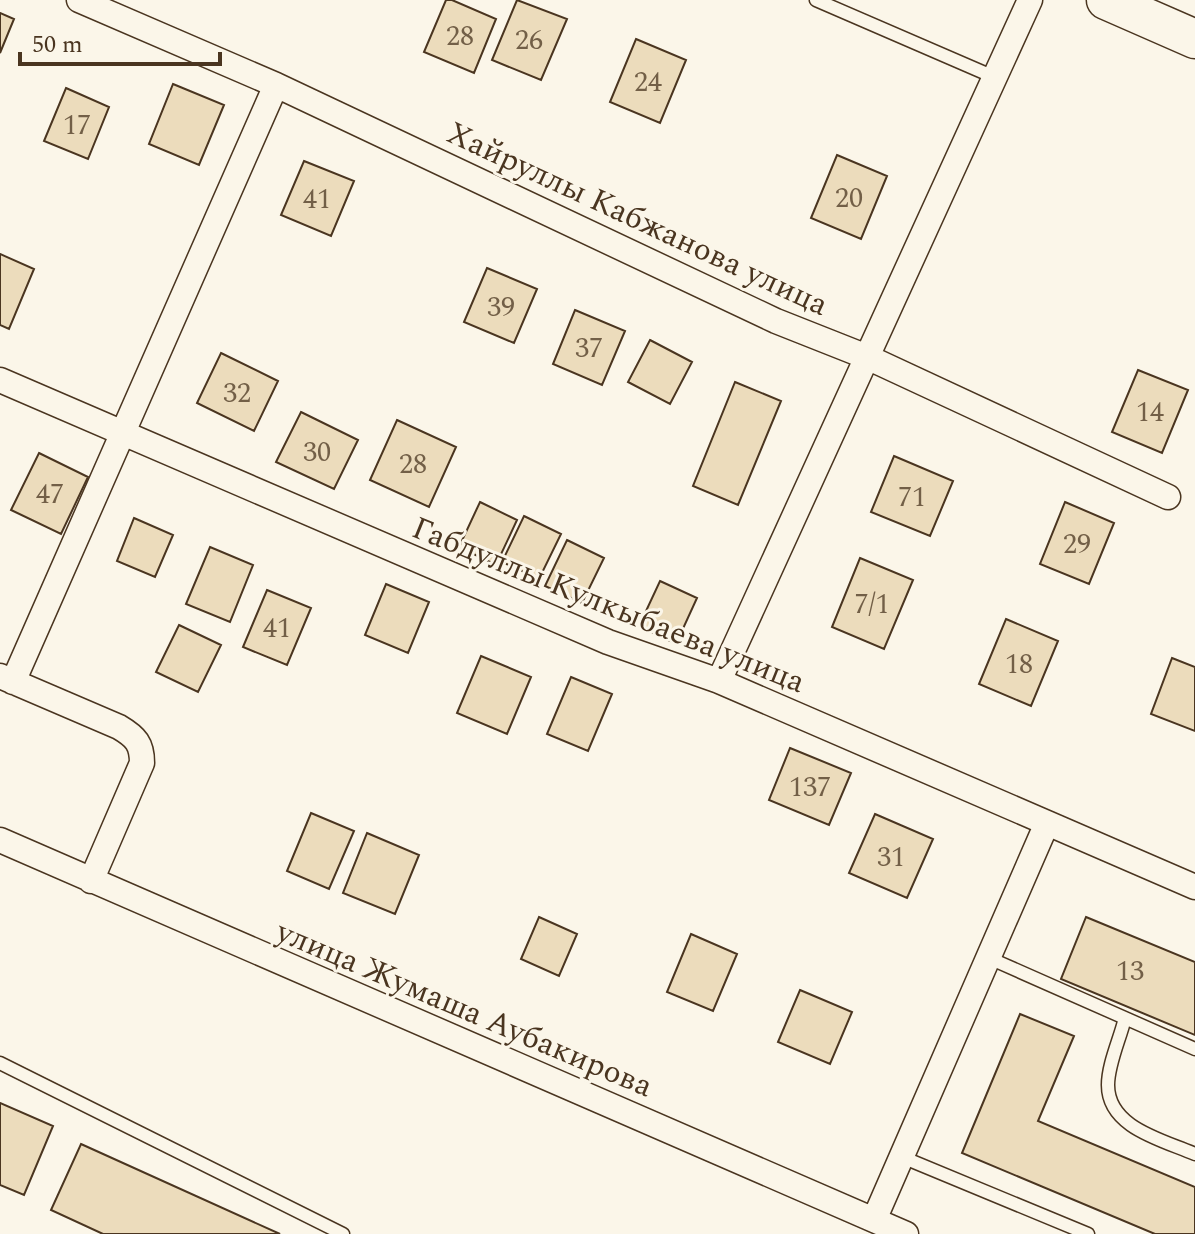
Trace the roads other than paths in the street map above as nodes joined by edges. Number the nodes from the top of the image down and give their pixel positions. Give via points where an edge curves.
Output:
1 (79, 0) edge
2 (816, 0) edge
3 (1030, 0) edge
4 (1106, 0) edge
5 (1195, 39) edge
6 (994, 77) junction
7 (276, 85) junction
8 (867, 357) junction
9 (0, 380) edge
10 (121, 432) junction
11 (1168, 497) dead end
12 (6, 679) edge
13 (719, 681) junction
14 (1047, 823) junction
15 (0, 840) edge
16 (91, 881) junction
17 (1195, 887) edge
18 (989, 958) junction
19 (1125, 1018) junction
20 (1195, 1049) edge
21 (0, 1063) edge
22 (1195, 1154) edge
23 (902, 1157) junction
24 (874, 1220) junction
25 (343, 1234) edge
26 (906, 1234) edge
27 (1088, 1234) edge

1 - 7 street, Хайруллы Кабжанова улица
2 - 6 lane
3 - 6 street
4 - 5 main road
6 - 8 street
7 - 8 street, Хайруллы Кабжанова улица via 762,315
7 - 10 street
8 - 11 street, Хайруллы Кабжанова улица
8 - 13 street
9 - 10 street, Габдуллы Кулкыбаева улица
10 - 12 street
10 - 13 street, Габдуллы Кулкыбаева улица via 608,642
12 - 16 street via 119,727 135,736 142,748 142,763
13 - 14 street, Габдуллы Кулкыбаева улица
14 - 17 street, Габдуллы Кулкыбаева улица
14 - 18 street
15 - 16 street, улица Жумаша Аубакирова
16 - 24 street, улица Жумаша Аубакирова
18 - 19 lane
18 - 23 street
19 - 20 lane
19 - 22 lane via 1108,1082 1110,1100 1133,1127
21 - 25 lane
23 - 24 street
23 - 27 lane
24 - 26 street, улица Жумаша Аубакирова

